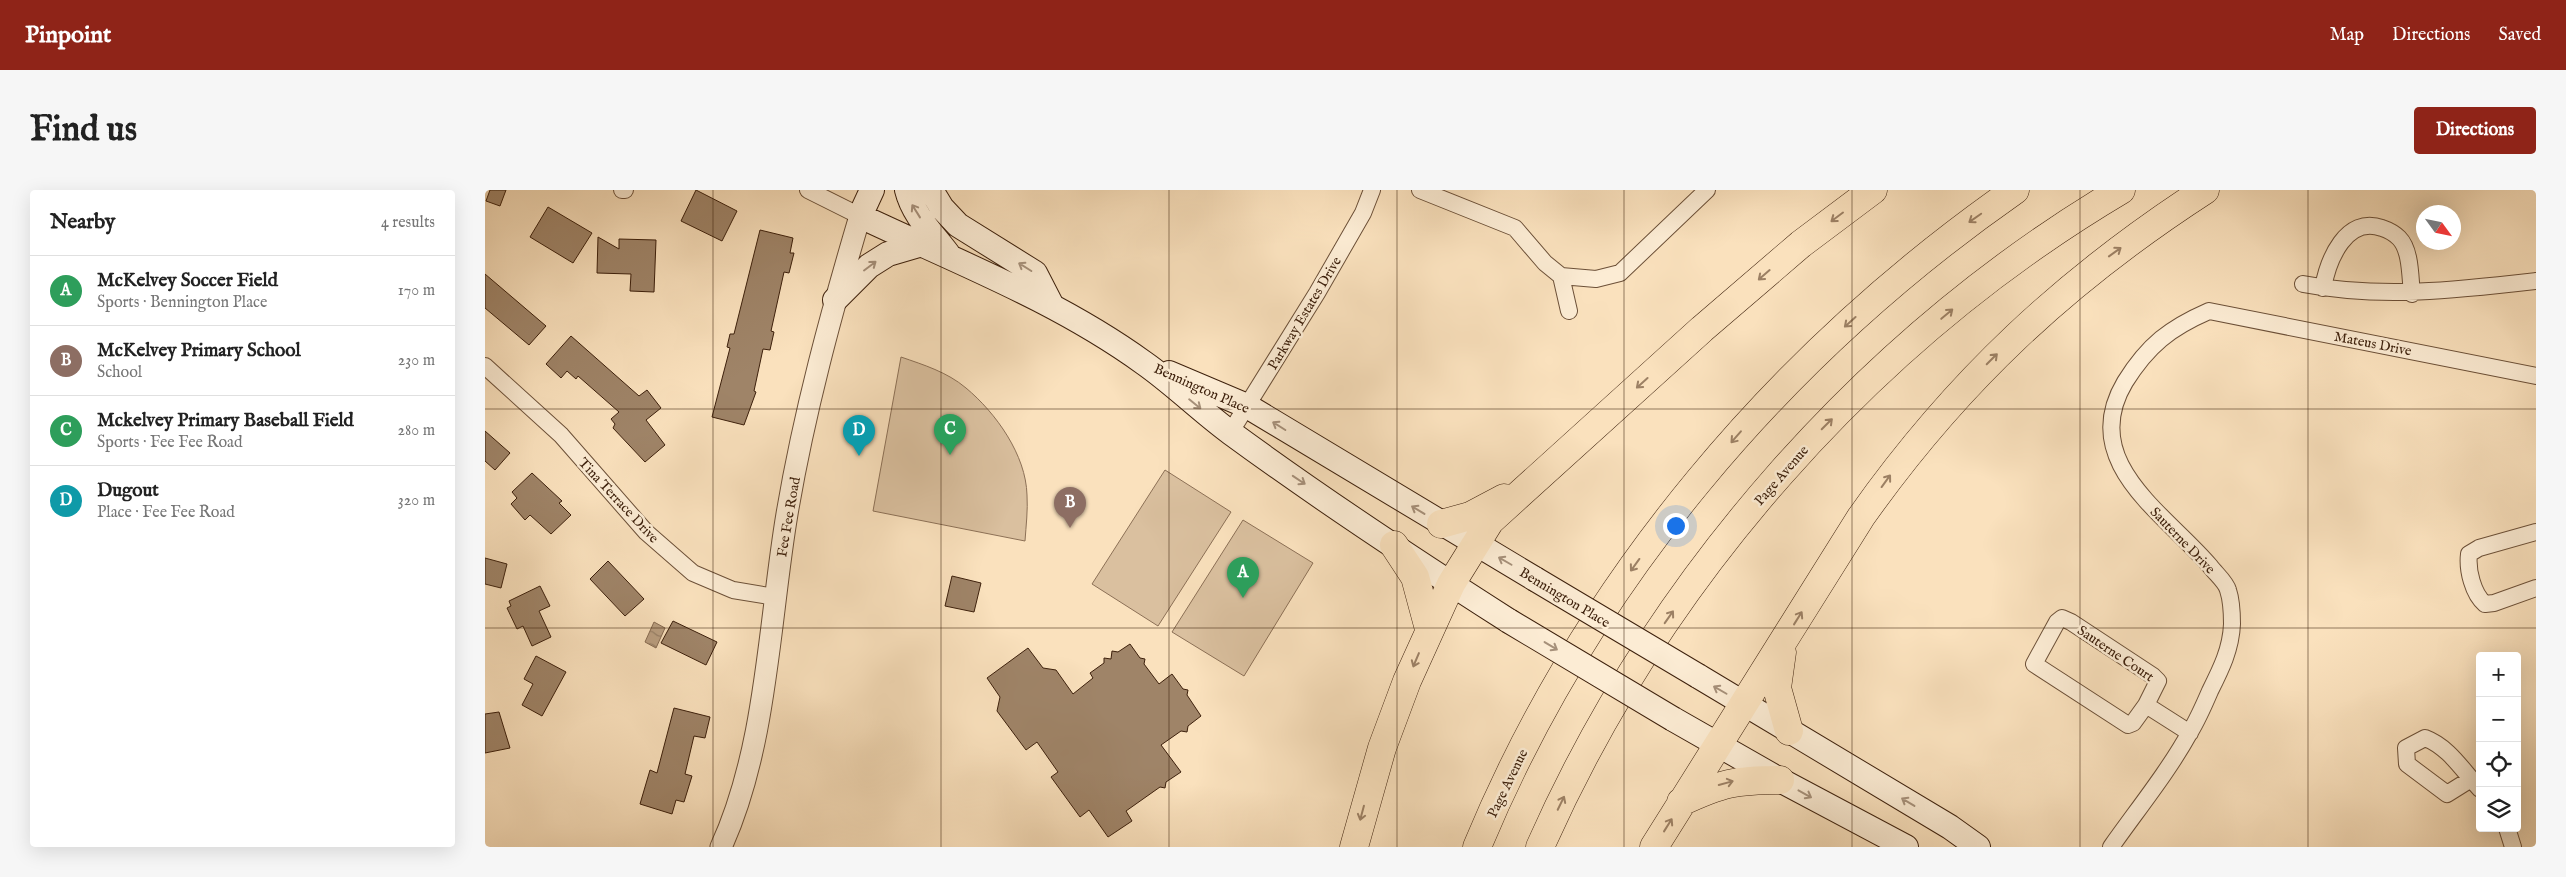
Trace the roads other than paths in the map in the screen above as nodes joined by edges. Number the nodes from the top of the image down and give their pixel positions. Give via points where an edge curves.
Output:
1 (808, 190) edge
2 (872, 190) edge
3 (907, 190) edge
4 (931, 190) edge
5 (1372, 190) edge
6 (1420, 190) edge
7 (1707, 190) edge
8 (1873, 190) edge
9 (2015, 190) edge
10 (2121, 190) edge
11 (2205, 190) edge
12 (860, 216) junction
13 (922, 244) junction
14 (951, 257) junction
15 (1561, 276) junction
16 (2536, 281) edge
17 (2303, 284) dead end
18 (2323, 288) junction
19 (2412, 294) junction
20 (835, 300) junction
21 (1052, 306) junction
22 (1569, 311) dead end
23 (2209, 311) joint
24 (1144, 362) junction
25 (485, 366) edge
26 (2536, 376) edge
27 (1247, 406) junction
28 (1230, 433) junction
29 (1527, 486) junction
30 (1441, 524) junction
31 (2536, 532) edge
32 (1475, 544) junction
33 (1394, 545) junction
34 (1451, 584) junction
35 (2536, 588) edge
36 (775, 596) junction
37 (1429, 629) junction
38 (1784, 640) junction
39 (1743, 703) junction
40 (2146, 705) junction
41 (1789, 731) junction
42 (2190, 733) junction
43 (1716, 745) junction
44 (1780, 780) junction
45 (2475, 784) edge
46 (1681, 802) junction
47 (2508, 832) edge
48 (721, 847) edge
49 (1354, 847) edge
50 (1477, 847) edge
51 (1540, 847) edge
52 (1654, 847) edge
53 (1906, 847) edge
54 (1978, 847) edge
55 (2111, 847) edge
56 (2513, 847) edge

1 - 12 street
2 - 12 main road, Fee Fee Road
14 -> 3 main road via 922,222
21 -> 4 main road via 1035,273 958,225
5 - 27 street, Parkway Estates Drive via 1317,293
6 - 15 street via 1515,228 1545,263
7 - 15 street via 1621,273 1596,279
8 -> 29 highway via 1794,250
9 -> 50 highway, Page Avenue via 1921,259 1832,338 1780,388 1696,484 1622,583 1555,689
51 -> 10 highway, Page Avenue via 1599,731 1660,632 1701,573 1778,478 1865,386 1951,310 2008,266
38 -> 11 highway via 1851,532 1895,469 1976,375 2056,299 2140,234
12 - 13 main road, Bennington Place
12 - 20 street, Fee Fee Road
13 - 14 main road, Bennington Place
20 -> 13 main road via 869,266 888,254
14 - 21 main road, Bennington Place
15 - 22 street
16 - 19 street
17 - 18 street
18 - 19 street
18 - 19 street via 2334,250 2351,232 2363,225 2390,231 2399,238 2406,250
20 - 36 street, Fee Fee Road via 787,513
21 - 24 main road, Bennington Place
23 - 26 street, Mateus Drive
23 - 42 street, Sauterne Drive via 2179,324 2153,344 2117,395 2111,422 2114,451 2133,485 2228,589 2232,623 2227,656
24 - 27 main road, Bennington Place
24 -> 28 main road, Bennington Place
25 - 36 street, Tina Terrace Drive via 561,435 646,532 693,573 733,590
27 - 28 street, Parkway Estates Drive
30 -> 27 main road, Bennington Place
28 -> 33 main road, Bennington Place
29 - 30 highway via 1470,516
29 - 32 highway via 1490,521
30 - 32 main road, Bennington Place
31 - 35 street via 2479,548 2469,554 2468,564 2477,598 2485,604
32 - 34 highway
39 -> 32 main road, Bennington Place, bridge
33 - 34 main road, Bennington Place
33 - 37 highway via 1415,577
34 - 37 highway
34 -> 43 main road, Bennington Place, bridge
36 - 48 street, Fee Fee Road via 754,739 739,797
37 -> 49 highway via 1382,748
38 - 39 highway
38 - 41 highway via 1777,688
39 - 41 main road, Bennington Place
39 - 43 highway
40 - 40 street, Sauterne Court via 2128,725 2034,664 2057,622 2062,618 2071,622 2153,676 2158,681
40 - 42 street
54 -> 41 main road, Bennington Place
42 - 55 street, Sauterne Drive
43 - 44 main road, Bennington Place
43 - 46 highway
46 -> 44 highway via 1713,787 1739,780
44 -> 53 main road, Bennington Place
45 - 45 street via 2436,742 2425,738 2406,748 2407,764 2447,794
52 -> 46 highway
47 - 56 street

